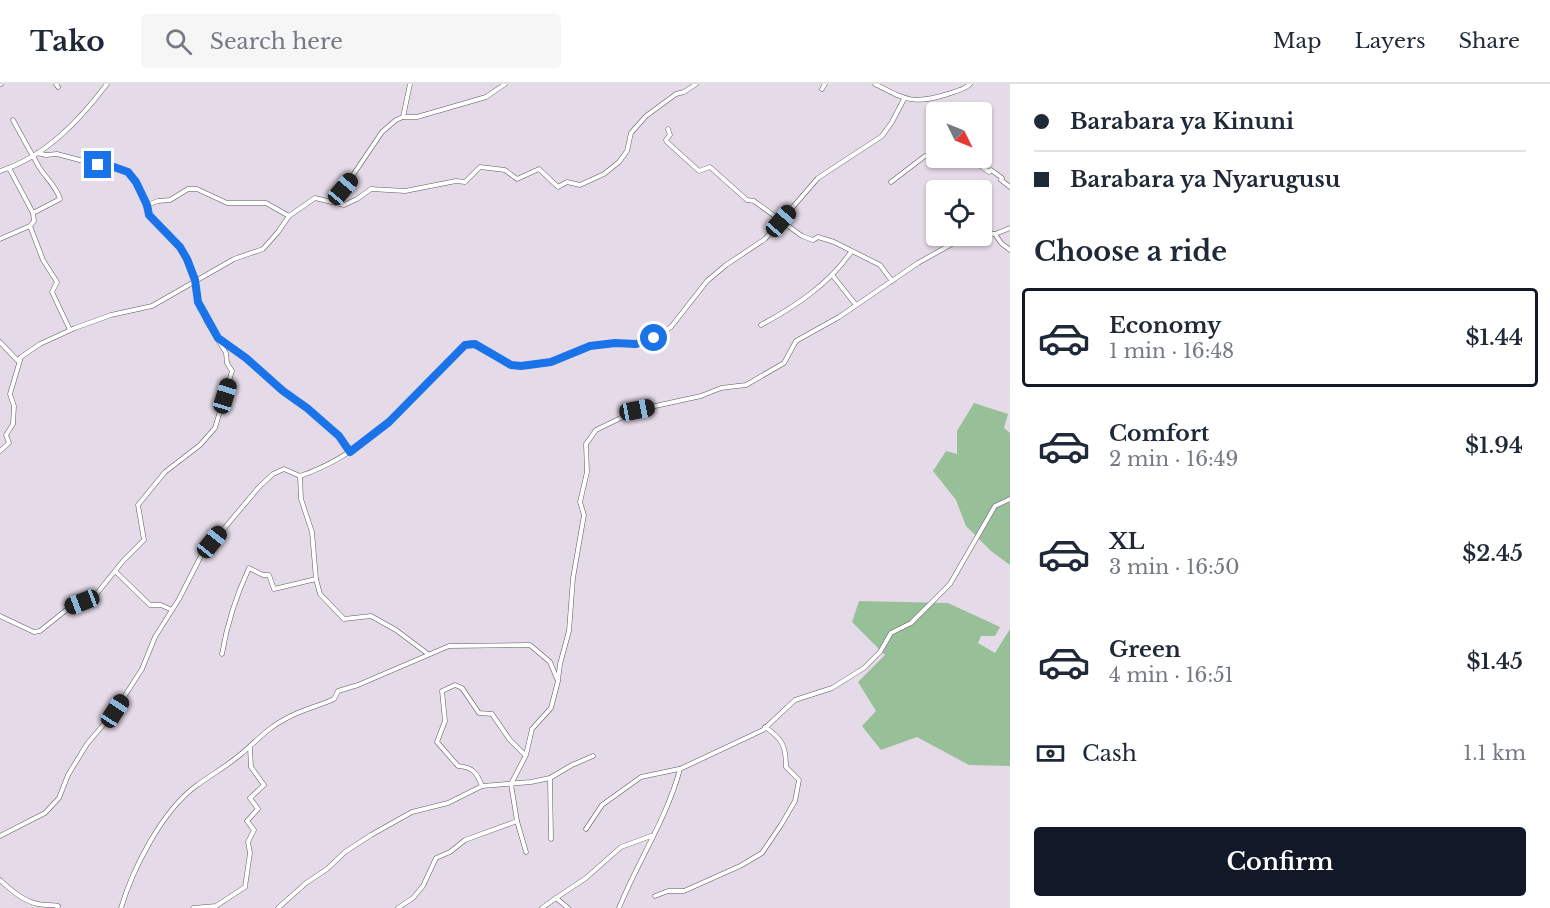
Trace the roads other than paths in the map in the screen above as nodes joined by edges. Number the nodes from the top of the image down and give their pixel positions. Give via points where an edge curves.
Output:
1 (107, 84) edge
2 (410, 84) edge
3 (505, 84) edge
4 (696, 84) edge
5 (825, 84) edge
6 (874, 84) edge
7 (970, 84) edge
8 (822, 89) dead end
9 (904, 99) junction
10 (403, 117) junction
11 (13, 120) dead end
12 (668, 129) dead end
13 (35, 154) junction
14 (926, 156) edge
15 (9, 168) junction
16 (983, 168) edge
17 (0, 171) edge
18 (891, 182) dead end
19 (1010, 187) edge
20 (332, 202) junction
21 (147, 205) junction
22 (33, 213) junction
23 (289, 216) junction
24 (781, 221) junction
25 (30, 226) junction
26 (1010, 228) edge
27 (992, 234) edge
28 (995, 234) junction
29 (0, 239) edge
30 (948, 246) edge
31 (1010, 250) edge
32 (852, 252) junction
33 (833, 276) junction
34 (195, 280) junction
35 (892, 281) junction
36 (856, 305) junction
37 (761, 325) dead end
38 (69, 330) junction
39 (218, 338) junction
40 (0, 342) edge
41 (21, 357) junction
42 (0, 452) edge
43 (350, 452) junction
44 (300, 476) junction
45 (1010, 499) edge
46 (116, 572) junction
47 (316, 579) junction
48 (172, 610) junction
49 (0, 616) edge
50 (222, 654) dead end
51 (428, 654) junction
52 (558, 681) junction
53 (765, 727) junction
54 (250, 747) junction
55 (526, 755) junction
56 (593, 756) dead end
57 (680, 769) junction
58 (550, 778) junction
59 (512, 784) junction
60 (482, 786) junction
61 (517, 822) junction
62 (586, 829) dead end
63 (654, 833) junction
64 (0, 836) edge
65 (551, 839) dead end
66 (526, 852) dead end
67 (0, 880) edge
68 (656, 896) dead end
69 (556, 898) junction
70 (57, 908) edge
71 (121, 908) edge
72 (193, 908) edge
73 (278, 908) edge
74 (398, 908) edge
75 (542, 908) edge
76 (568, 908) edge
77 (620, 908) edge

1 - 13 street via 76,121
2 - 10 street
3 - 10 street via 486,97 417,117
4 - 20 street via 670,97 646,116 632,133 619,162 580,185 567,182 558,187 539,169 517,179 505,170 480,167 465,182 394,192 371,189 346,204
5 - 8 street
6 - 9 street
7 - 9 street via 929,100
9 - 24 street via 882,136 818,178
10 - 20 street via 382,132
11 - 13 street
12 - 24 street via 667,142 699,171 710,167 747,200
13 - 15 street
13 - 21 street via 57,154 128,172
13 - 22 street via 60,199
14 - 18 street
15 - 17 street
15 - 22 street
16 - 19 street via 992,170
20 - 23 street via 315,198
21 - 23 street via 196,189 227,203 266,203
21 - 34 street via 154,223 180,247
22 - 25 street
23 - 34 street via 263,249
24 - 32 street via 802,236 813,240 825,238
24 - 43 street via 765,239 707,281 671,327 654,338 636,344 590,346 551,362 521,366 511,365 470,343 380,430
25 - 29 street
25 - 38 street via 43,260 57,282 51,292
26 - 28 street
27 - 28 street
28 - 31 street
30 - 35 street
32 - 33 street
32 - 35 street via 880,265
33 - 36 street
33 - 37 street via 784,313
34 - 38 street via 152,306
34 - 39 street via 198,302
35 - 36 street
36 - 52 street via 796,341 784,363 746,385 637,410 596,430 586,444 587,472 580,502 584,515 569,631
38 - 41 street
39 - 43 street via 307,408 339,436
39 - 46 street via 232,371 215,428 165,472 138,505 144,540
40 - 41 street via 18,361
41 - 42 street via 10,394 15,406 13,424 6,435 9,443
43 - 44 street
44 - 47 street via 301,499 312,532
44 - 48 street via 279,470 260,487 201,556
45 - 53 street via 995,506 950,584 911,623 891,633 864,668 832,688 795,700
46 - 48 street via 150,605
46 - 49 street via 94,597 70,607 40,631 34,632
47 - 50 street via 274,589 269,575 249,568 226,627
47 - 51 street via 320,594 344,619 371,616
48 - 64 street via 142,669 115,711 87,744 59,798 45,813
51 - 52 street via 449,646 530,645 550,663
51 - 54 street via 338,691 334,699 267,729
52 - 55 street via 551,708 532,729
53 - 57 street
53 - 68 street via 777,735 786,751 786,767 798,780 795,801 782,825 762,853 740,866 684,891
54 - 71 street via 195,787 167,816 136,865
54 - 72 street via 251,767 264,785 250,798 258,809 248,820 254,830 248,842 245,887 216,906
55 - 59 street
55 - 60 street via 492,714 479,713 462,688 455,685 442,691 445,721 437,742 458,766 476,772
56 - 58 street
57 - 62 street via 641,777 602,805
57 - 63 street
58 - 59 street
58 - 65 street
59 - 60 street
59 - 61 street
60 - 73 street via 448,803 412,812 371,835
61 - 66 street
61 - 74 street via 465,840 436,858 414,898
63 - 69 street via 621,847
63 - 77 street
67 - 70 street via 22,898 41,905 54,904
69 - 75 street
69 - 76 street

